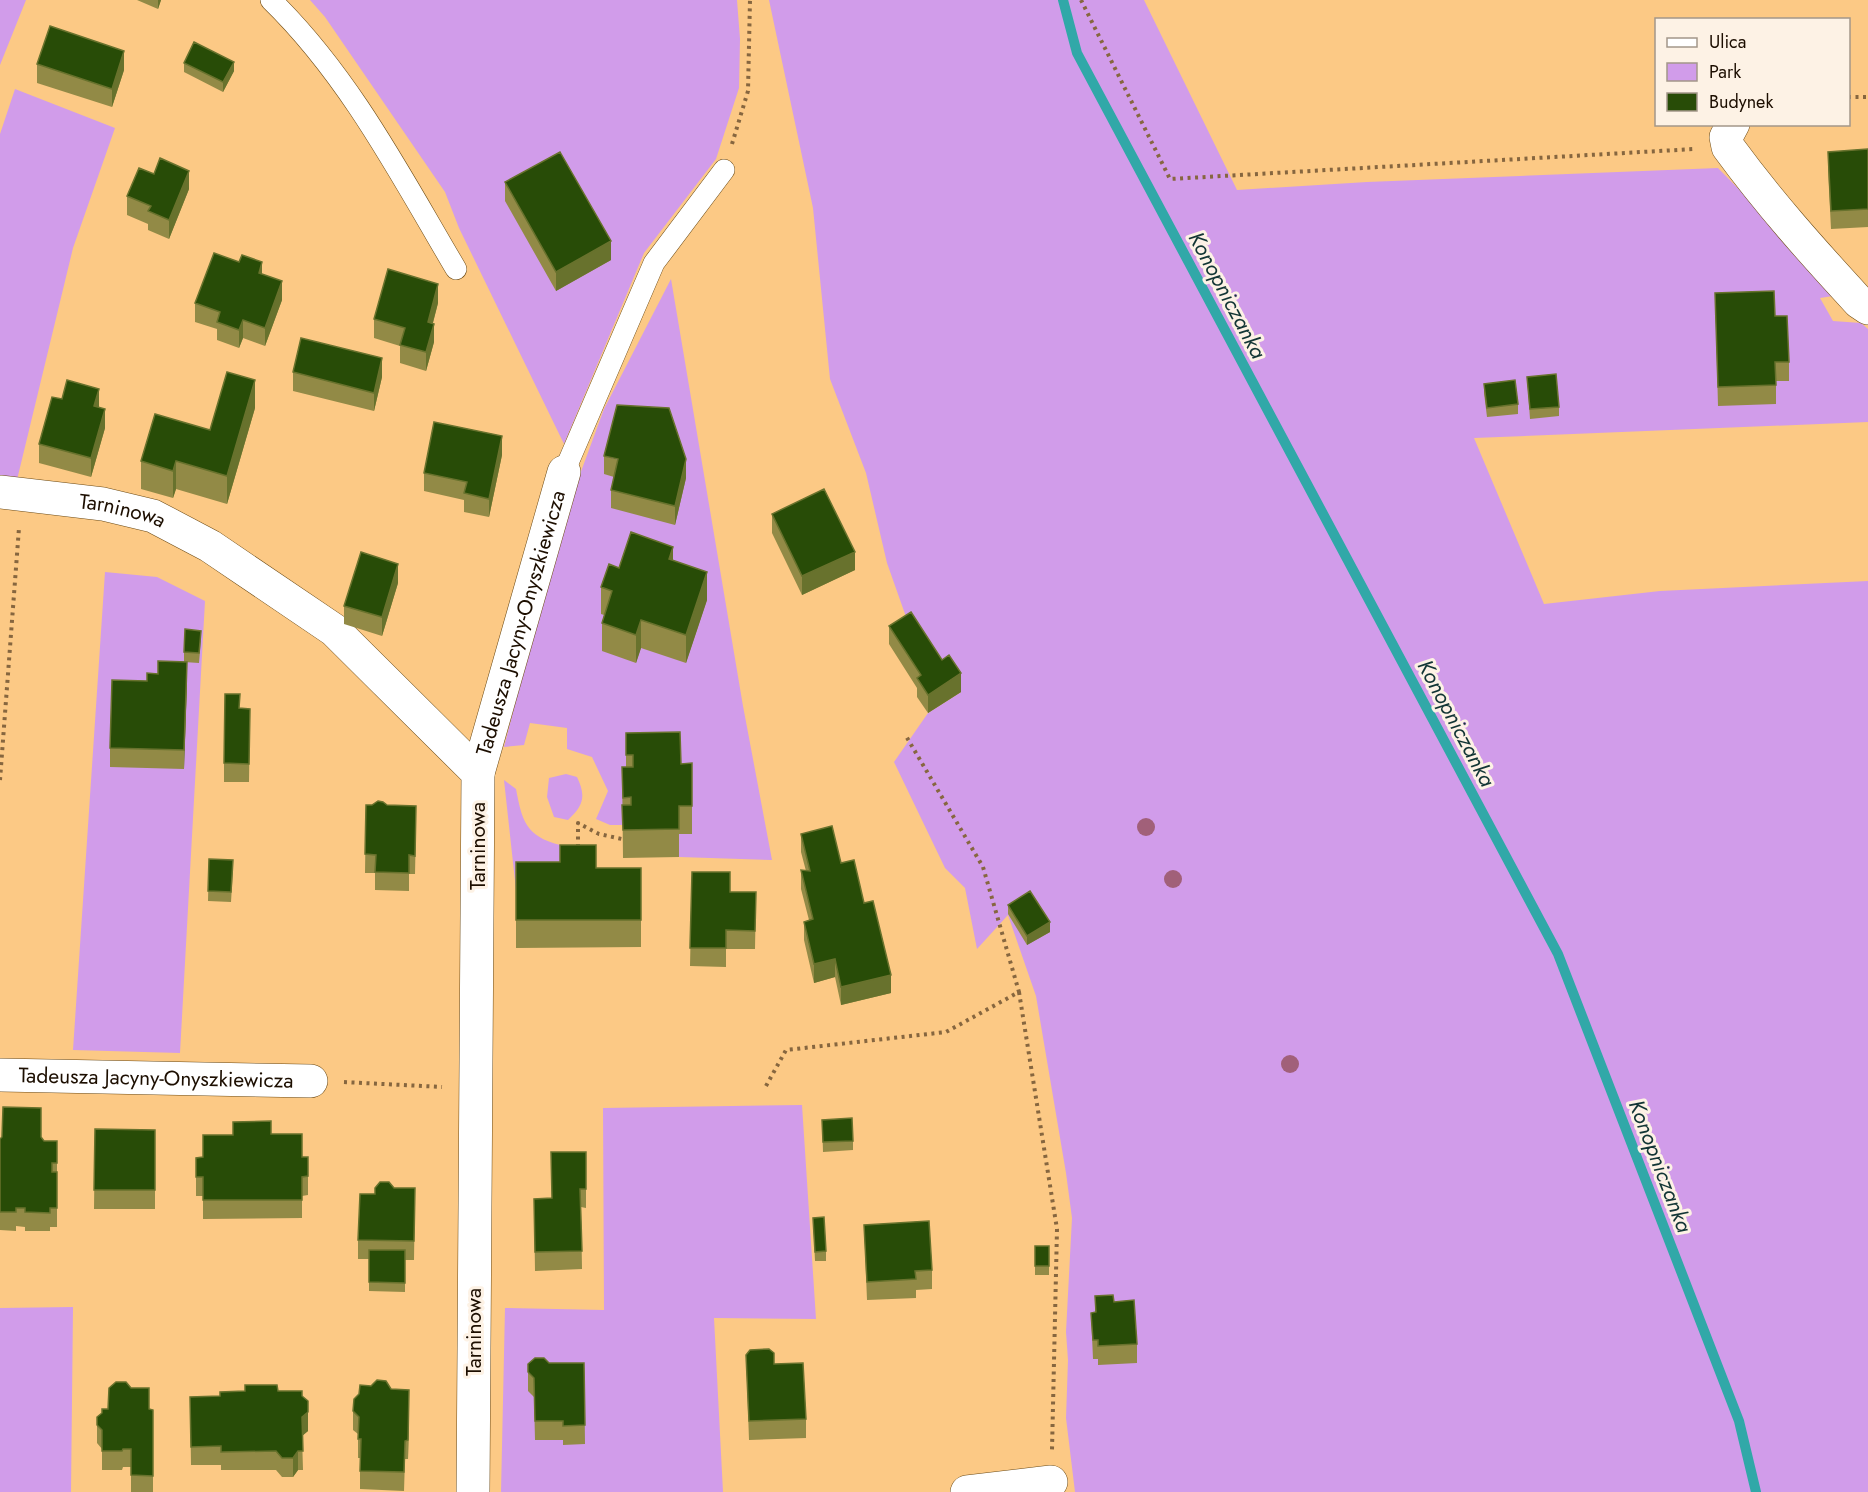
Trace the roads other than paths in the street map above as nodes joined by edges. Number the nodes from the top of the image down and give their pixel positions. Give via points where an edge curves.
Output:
1 (271, 0) edge
2 (1730, 136) edge
3 (724, 170) road end
4 (456, 270) dead end
5 (1868, 308) edge
6 (564, 472) joint
7 (11, 493) edge
8 (478, 773) junction
9 (0, 1075) edge
10 (311, 1081) road end
11 (1051, 1482) road end
12 (474, 1492) edge
13 (967, 1492) edge

1 - 4 lane via 324,57 358,106
2 - 5 street via 1767,200
3 - 6 lane via 654,263
6 - 8 street, Tadeusza Jacyny-Onyszkiewicza
7 - 8 street, Tarninowa via 103,504 153,516 210,546 334,630
8 - 12 street, Tarninowa
9 - 10 street, Tadeusza Jacyny-Onyszkiewicza
11 - 13 street

